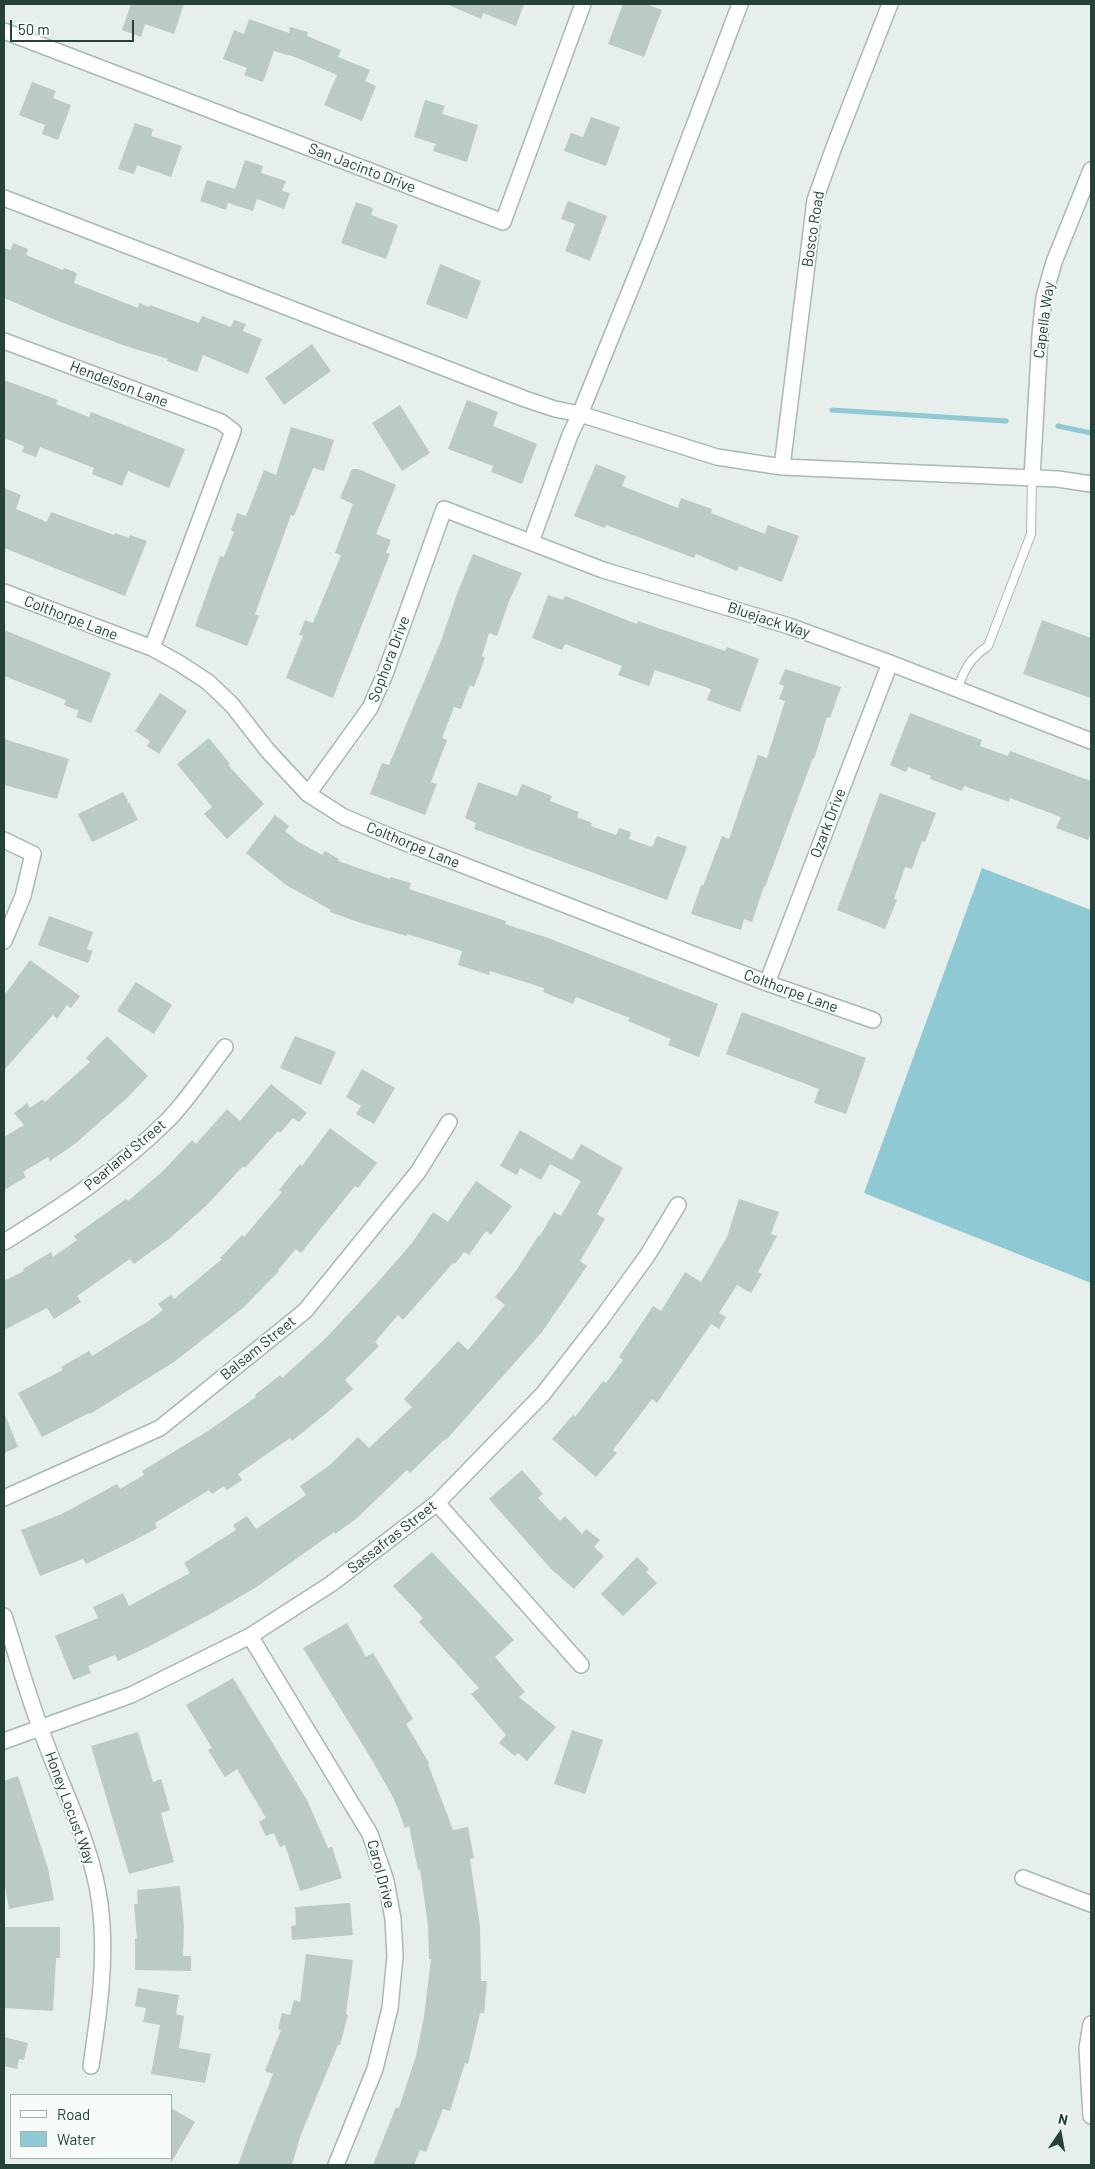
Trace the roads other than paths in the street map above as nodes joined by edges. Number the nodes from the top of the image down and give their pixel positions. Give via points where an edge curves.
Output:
1 (583, 4) edge
2 (740, 4) edge
3 (890, 4) edge
4 (4, 31) edge
5 (1091, 170) edge
6 (4, 198) edge
7 (4, 341) edge
8 (580, 414) junction
9 (782, 467) junction
10 (1032, 478) junction
11 (1091, 484) edge
12 (444, 509) joint
13 (531, 542) junction
14 (4, 592) edge
15 (152, 648) junction
16 (890, 663) junction
17 (957, 689) junction
18 (1091, 741) edge
19 (308, 794) junction
20 (4, 840) edge
21 (4, 941) edge
22 (767, 984) junction
23 (873, 1020) dead end
24 (225, 1047) dead end
25 (449, 1122) dead end
26 (678, 1205) dead end
27 (4, 1242) edge
28 (4, 1498) edge
29 (437, 1503) junction
30 (4, 1616) edge
31 (250, 1636) junction
32 (582, 1665) dead end
33 (41, 1730) junction
34 (4, 1741) edge
35 (1024, 1878) dead end
36 (1091, 1904) edge
37 (1091, 2024) edge
38 (91, 2066) dead end
39 (1091, 2116) edge
40 (336, 2165) edge

1 - 4 street, San Jacinto Drive via 503,222
2 - 8 street via 655,229
3 - 9 street, Bosco Road via 815,200
5 - 10 street, Capella Way via 1054,262 1044,297
6 - 8 street via 525,398
7 - 15 street, Hendelson Lane via 221,422 233,431
8 - 9 street via 717,457
8 - 13 street
9 - 10 street
10 - 11 street via 1058,478
10 - 17 lane via 1031,534 988,646 967,665
12 - 13 street, Bluejack Way
12 - 19 street, Sophora Drive via 386,674 370,708
13 - 16 street, Bluejack Way via 603,570 789,626
14 - 15 street, Colthorpe Lane
15 - 19 street, Colthorpe Lane via 208,682 232,705 273,757
16 - 17 street, Bluejack Way
16 - 22 street, Ozark Drive
17 - 18 street, Bluejack Way
19 - 22 street, Colthorpe Lane via 344,817 401,842
20 - 21 street via 33,854 23,896
22 - 23 street, Colthorpe Lane
24 - 27 street, Pearland Street via 170,1118 117,1165 60,1208
25 - 28 street, Balsam Street via 418,1172 305,1311 160,1428
26 - 29 street, Sassafras Street via 599,1322 543,1394
29 - 31 street, Sassafras Street via 331,1584
29 - 32 street
30 - 33 street, Honey Locust Way
31 - 33 street, Sassafras Street via 131,1695
31 - 40 street, Carol Drive via 370,1834 386,1881 393,1919 395,1956 390,2008 375,2069
33 - 34 street, Sassafras Street
33 - 38 street, Honey Locust Way via 90,1857 100,1903 101,1992
35 - 36 street
37 - 39 street via 1087,2057

